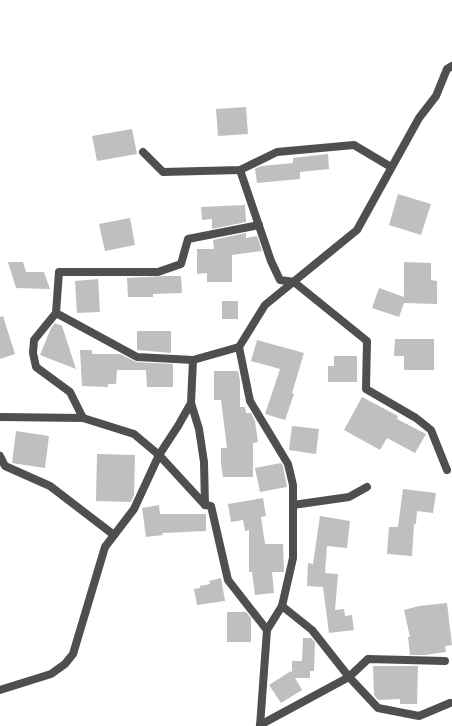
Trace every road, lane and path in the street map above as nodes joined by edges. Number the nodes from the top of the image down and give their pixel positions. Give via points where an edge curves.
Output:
1 (452, 66) edge
2 (143, 152) dead end
3 (391, 167) junction
4 (240, 170) junction
5 (259, 225) junction
6 (294, 282) junction
7 (56, 313) junction
8 (239, 347) junction
9 (193, 360) junction
10 (191, 403) junction
11 (0, 417) edge
12 (83, 418) junction
13 (159, 455) junction
14 (0, 456) edge
15 (447, 470) dead end
16 (367, 487) dead end
17 (205, 505) junction
18 (293, 506) junction
19 (114, 535) junction
20 (282, 606) junction
21 (268, 630) junction
22 (445, 661) dead end
23 (349, 677) junction
24 (0, 690) edge
25 (450, 703) dead end
26 (260, 726) edge

1 - 3 street via 447,69 436,96
2 - 4 street via 163,172
3 - 4 street via 354,145 277,152
3 - 6 street via 357,230
4 - 5 street
5 - 6 street via 280,280
5 - 7 street via 188,239 181,264 158,272 59,272
6 - 8 street via 265,305
6 - 15 street via 367,341 366,389 416,418 431,430
7 - 9 street via 137,357
7 - 12 street via 34,340 32,353 36,367 70,392
8 - 9 street
8 - 18 street via 250,401 288,464 293,485
9 - 10 street
10 - 13 street
10 - 17 street via 204,462
11 - 12 street
12 - 13 street via 134,434
13 - 17 street
13 - 19 street via 134,509
14 - 19 street via 5,466 50,486
16 - 18 street via 350,497
17 - 21 street via 211,506 228,580
18 - 20 street via 293,558
19 - 24 street via 105,547 73,654 66,664 51,674
20 - 21 street
20 - 23 street via 312,630
21 - 26 street
22 - 23 street via 368,659
23 - 25 street via 378,708 419,716
23 - 26 street

